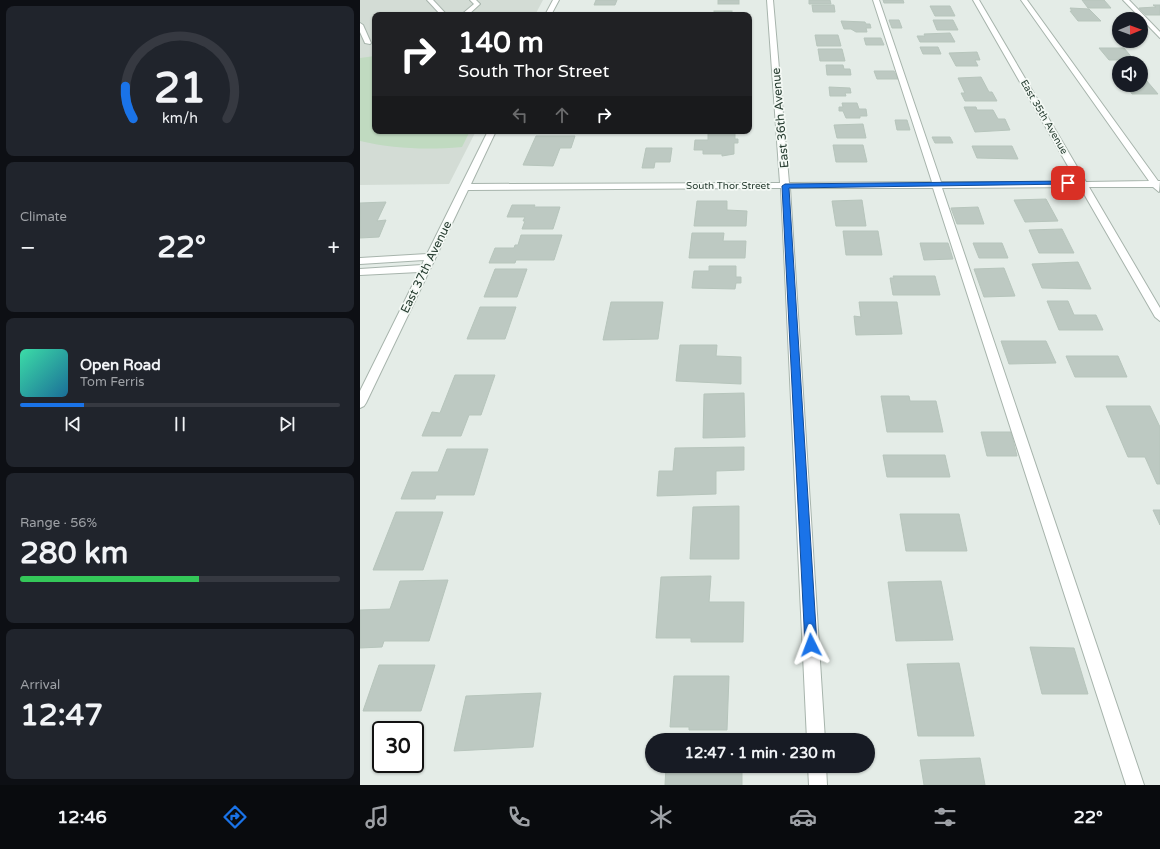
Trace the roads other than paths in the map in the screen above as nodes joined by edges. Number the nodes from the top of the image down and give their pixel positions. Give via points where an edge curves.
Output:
1 (430, 0) edge
2 (473, 0) edge
3 (556, 0) edge
4 (770, 0) edge
5 (876, 0) edge
6 (976, 0) edge
7 (1024, 0) edge
8 (1126, 0) edge
9 (441, 12) edge
10 (468, 12) edge
11 (550, 12) edge
12 (360, 25) edge
13 (1160, 36) edge
14 (372, 42) edge
15 (360, 46) edge
16 (490, 134) edge
17 (1082, 183) junction
18 (938, 184) junction
19 (785, 186) junction
20 (1159, 186) edge
21 (464, 187) junction
22 (430, 257) junction
23 (360, 262) edge
24 (425, 268) junction
25 (360, 272) edge
26 (1160, 317) edge
27 (360, 403) edge
28 (816, 733) edge
29 (817, 773) edge
30 (818, 785) edge
31 (1135, 785) edge

1 - 9 street
2 - 10 street via 477,4
3 - 11 street
4 - 19 street, East 36th Avenue
5 - 18 street
6 - 17 street, East 35th Avenue
7 - 20 street
8 - 13 street
12 - 14 street
14 - 15 street
16 - 21 street, East 37th Avenue
17 - 18 street, South Thor Street
17 - 20 street, South Thor Street
17 - 26 street, East 35th Avenue
18 - 19 street, South Thor Street
18 - 31 street
19 - 21 street, South Thor Street
19 - 28 street, East 36th Avenue
21 - 22 street, East 37th Avenue
22 - 23 street
22 - 24 street, East 37th Avenue
24 - 25 street
24 - 27 street, East 37th Avenue
29 - 30 street

